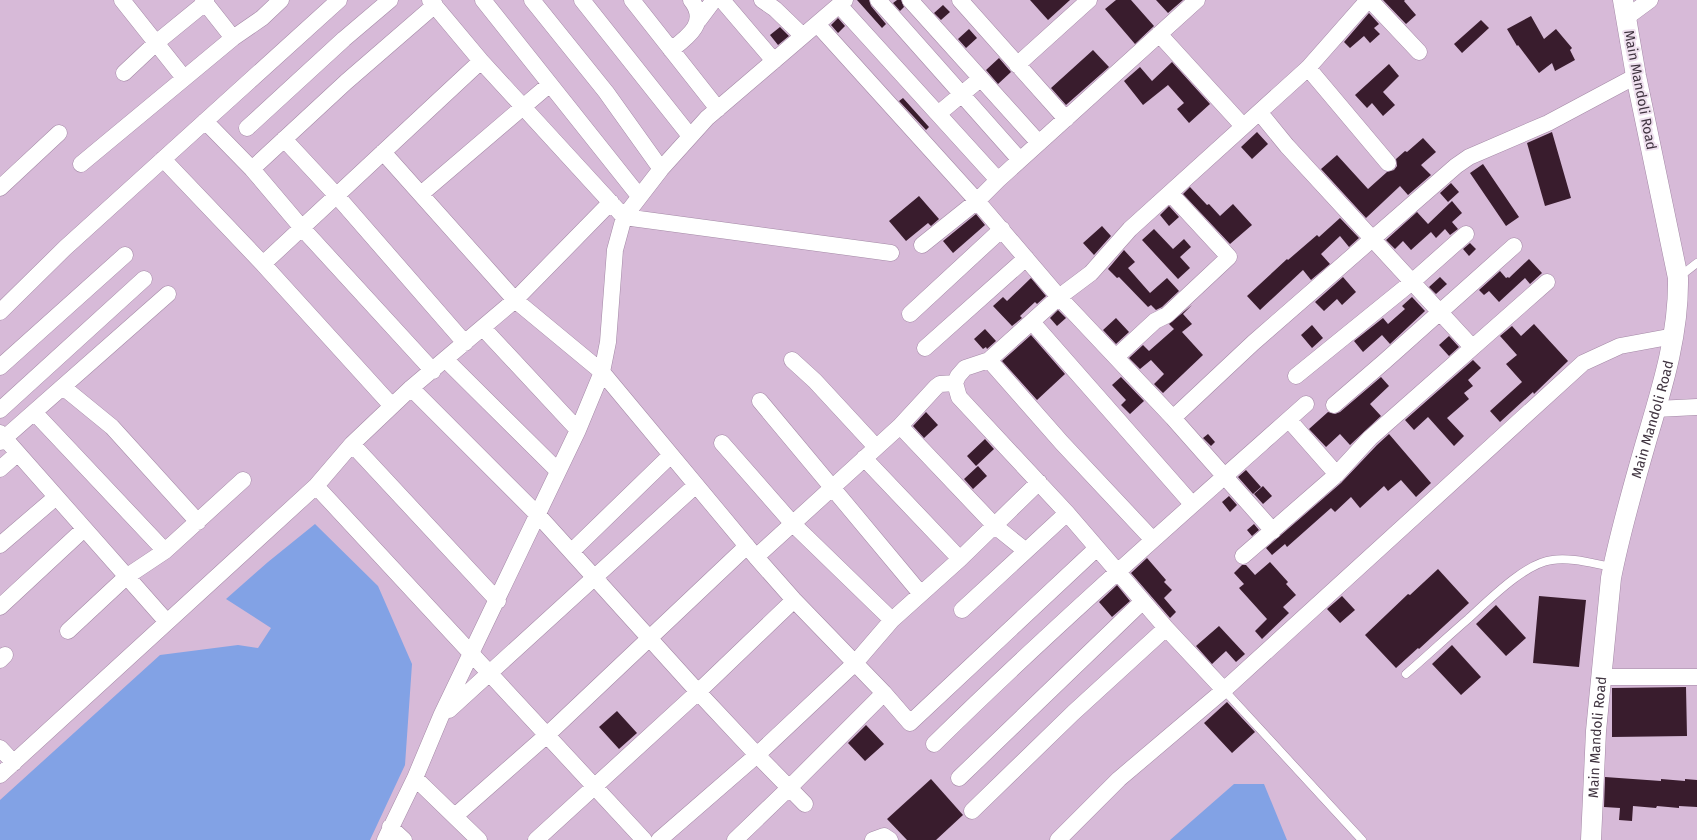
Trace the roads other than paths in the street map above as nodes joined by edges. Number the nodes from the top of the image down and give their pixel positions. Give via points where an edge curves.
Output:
1 (122, 0) edge
2 (281, 0) edge
3 (339, 0) edge
4 (390, 0) edge
5 (483, 0) edge
6 (532, 0) edge
7 (582, 0) edge
8 (632, 0) edge
9 (691, 0) edge
10 (714, 0) edge
11 (722, 0) edge
12 (762, 0) edge
13 (878, 0) edge
14 (910, 0) edge
15 (960, 0) edge
16 (1089, 0) edge
17 (1197, 0) edge
18 (1369, 0) edge
19 (1650, 0) edge
20 (205, 1) edge
21 (842, 2) edge
22 (433, 3) edge
23 (1625, 9) edge
24 (699, 20) junction
25 (817, 24) junction
26 (1159, 34) junction
27 (803, 36) junction
28 (233, 38) junction
29 (156, 43) junction
30 (671, 50) junction
31 (1419, 52) dead end
32 (481, 61) junction
33 (774, 61) junction
34 (1017, 65) junction
35 (1308, 68) junction
36 (124, 73) dead end
37 (1636, 76) junction
38 (184, 78) junction
39 (980, 79) junction
40 (550, 84) junction
41 (962, 94) junction
42 (523, 106) junction
43 (718, 109) junction
44 (1260, 113) junction
45 (938, 114) junction
46 (1066, 119) junction
47 (205, 121) junction
48 (1243, 126) junction
49 (247, 128) dead end
50 (59, 133) dead end
51 (690, 136) junction
52 (284, 139) junction
53 (1039, 143) junction
54 (383, 152) junction
55 (163, 159) junction
56 (1020, 160) junction
57 (1388, 163) dead end
58 (81, 164) dead end
59 (252, 169) junction
60 (661, 169) junction
61 (998, 180) junction
62 (0, 188) edge
63 (1170, 193) junction
64 (421, 194) junction
65 (337, 196) junction
66 (639, 196) junction
67 (977, 201) junction
68 (611, 202) junction
69 (624, 217) junction
70 (302, 228) junction
71 (1002, 229) junction
72 (1466, 234) dead end
73 (1372, 240) junction
74 (922, 245) dead end
75 (1514, 246) dead end
76 (891, 253) dead end
77 (124, 255) dead end
78 (1026, 258) junction
79 (1697, 263) edge
80 (263, 264) junction
81 (1678, 278) junction
82 (144, 279) dead end
83 (1412, 282) junction
84 (1547, 282) dead end
85 (168, 294) dead end
86 (1059, 297) junction
87 (515, 300) junction
88 (0, 312) edge
89 (1439, 312) junction
90 (910, 314) dead end
91 (1032, 322) junction
92 (483, 328) junction
93 (1674, 336) junction
94 (465, 343) junction
95 (1472, 347) junction
96 (925, 348) dead end
97 (1116, 356) junction
98 (446, 360) junction
99 (792, 360) dead end
100 (989, 360) junction
101 (0, 367) edge
102 (433, 371) junction
103 (602, 372) junction
104 (1296, 376) dead end
105 (955, 383) junction
106 (62, 387) junction
107 (411, 388) junction
108 (760, 401) dead end
109 (1306, 404) dead end
110 (1334, 405) dead end
111 (392, 406) junction
112 (1697, 406) edge
113 (1656, 409) junction
114 (0, 410) edge
115 (34, 412) junction
116 (1173, 418) junction
117 (1289, 420) junction
118 (900, 426) junction
119 (578, 430) junction
120 (2, 438) edge
121 (722, 443) dead end
122 (352, 444) junction
123 (876, 447) junction
124 (17, 454) junction
125 (671, 455) junction
126 (864, 458) junction
127 (0, 469) edge
128 (558, 471) junction
129 (1336, 475) junction
130 (1224, 476) junction
131 (243, 480) dead end
132 (1039, 482) junction
133 (696, 485) junction
134 (316, 486) junction
135 (832, 488) junction
136 (56, 497) junction
137 (1192, 504) junction
138 (1067, 513) junction
139 (538, 515) junction
140 (198, 522) junction
141 (793, 524) junction
142 (995, 526) junction
143 (84, 529) junction
144 (1273, 531) junction
145 (1153, 540) junction
146 (0, 545) edge
147 (1097, 548) junction
148 (165, 551) junction
149 (572, 551) junction
150 (1026, 551) junction
151 (752, 552) junction
152 (1243, 556) dead end
153 (960, 559) junction
154 (1613, 567) junction
155 (1118, 573) junction
156 (126, 577) junction
157 (594, 577) junction
158 (921, 594) junction
159 (794, 600) junction
160 (498, 601) junction
161 (1143, 601) junction
162 (0, 607) edge
163 (962, 610) dead end
164 (892, 620) junction
165 (167, 622) junction
166 (1166, 628) junction
167 (68, 631) dead end
168 (649, 638) junction
169 (472, 655) junction
170 (855, 663) junction
171 (488, 673) junction
172 (1406, 674) dead end
173 (1601, 677) junction
174 (1697, 677) edge
175 (1224, 690) junction
176 (698, 692) junction
177 (884, 693) junction
178 (442, 716) junction
179 (547, 735) junction
180 (934, 744) dead end
181 (0, 748) edge
182 (757, 755) junction
183 (14, 763) junction
184 (0, 775) edge
185 (415, 778) junction
186 (959, 778) dead end
187 (594, 786) junction
188 (790, 788) junction
189 (805, 804) dead end
190 (972, 811) dead end
191 (455, 816) junction
192 (388, 834) edge
193 (404, 840) edge
194 (479, 840) edge
195 (536, 840) edge
196 (644, 840) edge
197 (659, 840) edge
198 (735, 840) edge
199 (873, 840) edge
200 (890, 840) edge
201 (1058, 840) edge
202 (1362, 840) edge
203 (1591, 840) edge

1 - 29 street
2 - 28 street via 262,18
3 - 47 street
4 - 49 street
5 - 40 street
6 - 60 street via 606,92
7 - 51 street
8 - 30 street
9 - 24 street
10 - 24 street
11 - 33 street
12 - 27 street
13 - 41 street
14 - 39 street
15 - 34 street
16 - 34 street
17 - 26 street
18 - 31 street
18 - 35 street
19 - 23 street
20 - 28 street
20 - 29 street
21 - 25 street
21 - 45 street
22 - 32 street
22 - 52 street
23 - 37 street, Main Mandoli Road
24 - 30 street via 686,38
25 - 27 street
25 - 67 street
26 - 46 street
26 - 48 street
27 - 33 street
28 - 38 street
29 - 36 street
29 - 38 street
30 - 43 street
32 - 42 street
32 - 54 street
33 - 43 street
34 - 46 street
35 - 44 street
35 - 57 street
37 - 73 street via 1548,123 1469,157
37 - 81 street, Main Mandoli Road
38 - 58 street
39 - 41 street
39 - 53 street
40 - 42 street
40 - 66 street
41 - 45 street
41 - 56 street
42 - 64 street
42 - 68 street
43 - 51 street
44 - 48 street
44 - 73 street
45 - 61 street
46 - 53 street
47 - 55 street
47 - 59 street
48 - 63 street
50 - 62 street
51 - 60 street
52 - 59 street
52 - 65 street
53 - 56 street
54 - 64 street
54 - 65 street
55 - 80 street
55 - 88 street via 65,248
56 - 61 street
59 - 70 street
60 - 66 street
61 - 67 street
63 - 86 street via 1130,229 1091,273
63 - 97 street via 1229,257 1167,315 1155,321
64 - 87 street
65 - 70 street
65 - 94 street
66 - 69 street
67 - 71 street
67 - 74 street
68 - 69 street
68 - 87 street
69 - 76 street
69 - 103 street via 615,250 608,342
70 - 80 street
70 - 102 street
71 - 78 street
71 - 90 street
72 - 83 street
73 - 83 street
73 - 116 street via 1253,343
75 - 89 street
77 - 101 street
78 - 86 street
78 - 96 street
79 - 81 lane
80 - 111 street
81 - 93 street, Main Mandoli Road
82 - 114 street
83 - 89 street
83 - 104 street
84 - 95 street
85 - 106 street
86 - 91 street
86 - 97 street
87 - 92 street
87 - 103 street
89 - 95 street
89 - 110 street
91 - 100 street
91 - 137 street
92 - 94 street
92 - 119 street
93 - 113 street, Main Mandoli Road
93 - 175 street via 1620,346 1583,363
94 - 98 street
95 - 129 street via 1370,438
97 - 116 street
98 - 102 street
98 - 128 street
99 - 123 street
100 - 105 street via 965,368
100 - 145 street
102 - 107 street
103 - 119 street
103 - 125 street
105 - 118 street via 940,384 936,387
105 - 132 street via 959,397
106 - 115 street
106 - 140 street via 112,427
107 - 111 street
107 - 139 street
108 - 135 street
109 - 117 street
111 - 122 street
112 - 113 street
113 - 154 street, Main Mandoli Road
115 - 120 street
115 - 148 street
116 - 130 street
117 - 129 street
117 - 130 street
118 - 123 street
118 - 142 street
119 - 128 street
120 - 124 street
121 - 141 street
122 - 134 street
122 - 160 street
123 - 126 street
124 - 127 street
124 - 136 street
125 - 133 street
125 - 149 street
126 - 135 street
126 - 153 street
128 - 139 street
129 - 144 street
130 - 137 street
130 - 144 street
131 - 140 street
132 - 138 street
132 - 142 street
133 - 151 street
133 - 157 street
134 - 165 street
134 - 169 street
135 - 141 street
135 - 158 street
136 - 143 street
136 - 146 street
137 - 145 street
138 - 147 street
138 - 150 street
139 - 149 street
139 - 160 street
140 - 148 street
141 - 151 street
141 - 164 street
142 - 150 street
142 - 153 street
143 - 156 street
143 - 162 street
144 - 152 street
145 - 155 street
147 - 155 street
147 - 177 street via 910,723
148 - 156 street
149 - 157 street
150 - 163 street
151 - 159 street
151 - 168 street
153 - 158 street
154 - 172 lane via 1565,559 1539,564 1522,573 1501,590
154 - 173 street, Main Mandoli Road
155 - 161 street
155 - 180 street
156 - 165 street
156 - 167 street
157 - 168 street
157 - 171 street
158 - 164 street
159 - 170 street
159 - 176 street
160 - 169 street
161 - 166 street
161 - 186 street
164 - 170 street
165 - 183 street
166 - 175 street
166 - 190 street
168 - 176 street
168 - 179 street
169 - 171 street
169 - 178 street
170 - 177 street
170 - 182 street
171 - 178 street
171 - 179 street
173 - 174 street
173 - 203 street, Main Mandoli Road
175 - 201 street via 1119,779
175 - 202 lane
176 - 182 street
176 - 187 street
177 - 188 street
178 - 185 street
179 - 187 street
179 - 191 street
181 - 183 street
182 - 188 street
182 - 197 street
183 - 184 street
185 - 191 street
185 - 192 street
187 - 195 street
187 - 196 street
188 - 189 street
188 - 198 street
191 - 194 street
192 - 193 street
199 - 200 street via 884,836

